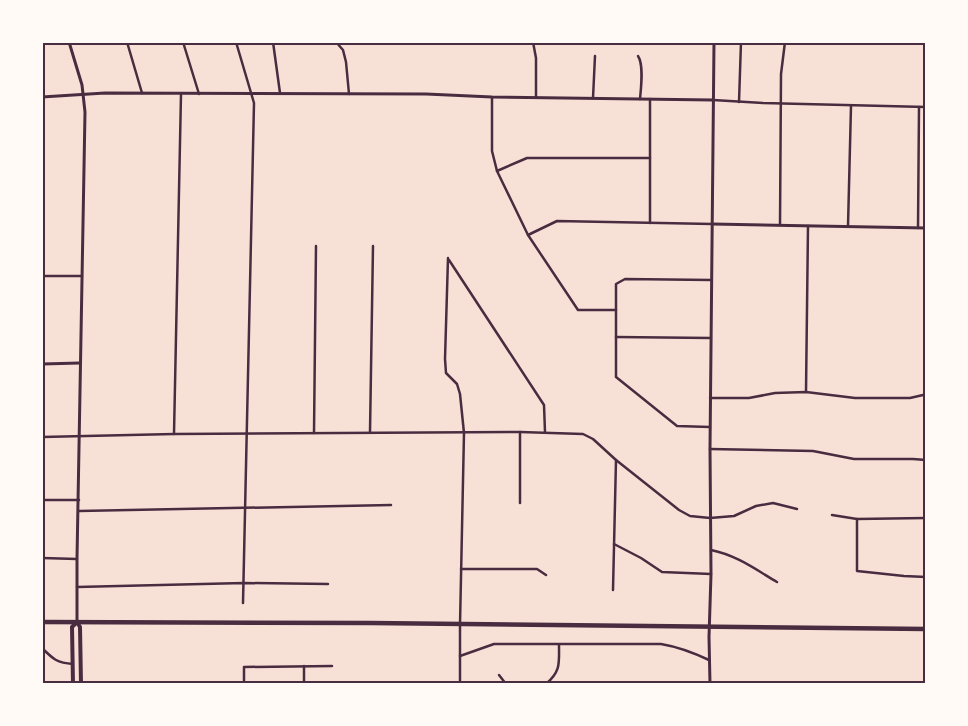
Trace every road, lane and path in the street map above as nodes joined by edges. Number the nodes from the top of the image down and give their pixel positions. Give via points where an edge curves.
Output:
1 (69, 42) edge
2 (127, 42) edge
3 (183, 42) edge
4 (236, 42) edge
5 (273, 42) edge
6 (336, 42) edge
7 (533, 42) edge
8 (714, 42) edge
9 (741, 42) edge
10 (786, 42) edge
11 (595, 56) dead end
12 (638, 56) dead end
13 (142, 93) junction
14 (84, 94) junction
15 (181, 94) junction
16 (198, 94) junction
17 (251, 94) junction
18 (280, 94) junction
19 (349, 94) junction
20 (42, 97) edge
21 (492, 97) junction
22 (536, 97) junction
23 (593, 98) junction
24 (640, 99) junction
25 (650, 99) junction
26 (713, 100) junction
27 (739, 102) junction
28 (781, 104) junction
29 (851, 106) junction
30 (919, 107) junction
31 (926, 107) edge
32 (650, 158) junction
33 (497, 171) junction
34 (650, 223) junction
35 (712, 224) junction
36 (780, 226) junction
37 (808, 226) junction
38 (848, 226) junction
39 (918, 228) junction
40 (926, 228) edge
41 (528, 235) junction
42 (316, 246) dead end
43 (373, 246) dead end
44 (42, 276) edge
45 (82, 276) junction
46 (711, 280) junction
47 (616, 310) junction
48 (616, 337) junction
49 (711, 338) junction
50 (80, 363) junction
51 (42, 364) edge
52 (806, 392) junction
53 (926, 396) edge
54 (710, 398) junction
55 (710, 427) junction
56 (464, 432) junction
57 (520, 432) junction
58 (546, 432) junction
59 (314, 433) junction
60 (370, 433) junction
61 (174, 434) junction
62 (247, 434) junction
63 (79, 436) junction
64 (42, 437) edge
65 (710, 449) junction
66 (616, 460) junction
67 (926, 460) edge
68 (42, 500) edge
69 (79, 500) junction
70 (520, 503) dead end
71 (391, 504) dead end
72 (245, 508) junction
73 (797, 509) dead end
74 (78, 511) junction
75 (832, 515) dead end
76 (710, 518) junction
77 (926, 518) edge
78 (857, 519) junction
79 (614, 544) junction
80 (711, 550) junction
81 (42, 558) edge
82 (77, 559) junction
83 (461, 569) junction
84 (711, 574) junction
85 (546, 575) dead end
86 (926, 577) edge
87 (777, 582) dead end
88 (244, 583) junction
89 (328, 584) dead end
90 (77, 587) junction
91 (613, 590) dead end
92 (244, 603) dead end
93 (42, 622) edge
94 (77, 622) junction
95 (460, 625) junction
96 (709, 627) junction
97 (926, 629) edge
98 (559, 644) junction
99 (42, 648) edge
100 (460, 656) junction
101 (709, 660) junction
102 (73, 664) junction
103 (304, 666) junction
104 (332, 666) dead end
105 (499, 675) dead end
106 (73, 684) edge
107 (81, 684) edge
108 (244, 684) edge
109 (304, 684) edge
110 (460, 684) edge
111 (506, 684) edge
112 (546, 684) edge
113 (710, 684) edge

1 - 14 street
2 - 13 street
3 - 16 street
4 - 17 street
5 - 18 street
6 - 19 street via 343,50
7 - 22 street
8 - 26 street
9 - 27 street
10 - 28 street
11 - 23 street
12 - 24 street via 641,64
13 - 14 street
13 - 15 street
14 - 20 street
14 - 45 street
15 - 16 street
15 - 61 street
16 - 17 street
17 - 18 street
17 - 62 street via 254,112
18 - 19 street
19 - 21 street
21 - 22 street
21 - 33 street via 492,151
22 - 23 street
23 - 24 street
24 - 25 street
25 - 26 street
25 - 32 street
26 - 27 street
26 - 35 street
27 - 28 street
28 - 29 street
28 - 36 street
29 - 30 street
29 - 38 street
30 - 31 street
30 - 39 street
32 - 33 street via 527,158
32 - 34 street
33 - 41 street
34 - 35 street
34 - 41 street via 557,221
35 - 36 street
35 - 46 street
36 - 37 street
37 - 38 street
37 - 52 street
38 - 39 street
39 - 40 street
41 - 47 street via 578,310
42 - 59 street
43 - 60 street
44 - 45 street
45 - 50 street
46 - 47 street via 624,279 616,284
46 - 49 street
47 - 48 street
48 - 49 street
48 - 55 street via 616,377 677,426
49 - 54 street
50 - 51 street
50 - 63 street
52 - 53 street via 855,398
52 - 54 street
54 - 55 street
55 - 65 street
56 - 57 street
56 - 58 street via 457,384 446,373 448,258 544,405
56 - 60 street
56 - 83 street
57 - 58 street
57 - 70 street
58 - 66 street via 584,434
59 - 60 street
59 - 62 street
61 - 62 street
61 - 63 street
62 - 72 street
63 - 64 street
63 - 69 street
65 - 67 street via 813,451 854,459
65 - 76 street
66 - 76 street via 679,510 690,516
66 - 79 street
68 - 69 street
69 - 74 street
71 - 72 street
72 - 74 street
72 - 88 street
73 - 76 street via 773,503 756,506 734,516
74 - 82 street
75 - 78 street
76 - 80 street
77 - 78 street
78 - 86 street via 857,571
79 - 84 street via 662,572
79 - 91 street
80 - 84 street
80 - 87 street via 743,561
81 - 82 street
82 - 90 street
83 - 85 street via 537,569
83 - 95 street
84 - 96 street
88 - 89 street
88 - 90 street
88 - 92 street
90 - 94 street
93 - 94 highway
94 - 95 highway
94 - 102 main road via 72,626
94 - 107 main road via 80,626
95 - 96 highway
95 - 100 street
96 - 97 highway
96 - 101 street
98 - 100 street via 494,644
98 - 101 street via 661,644 676,646
98 - 112 street via 558,670
99 - 102 street via 57,661
100 - 110 street
101 - 113 street
102 - 106 main road
103 - 104 street
103 - 108 street via 244,667
103 - 109 street
105 - 111 street

